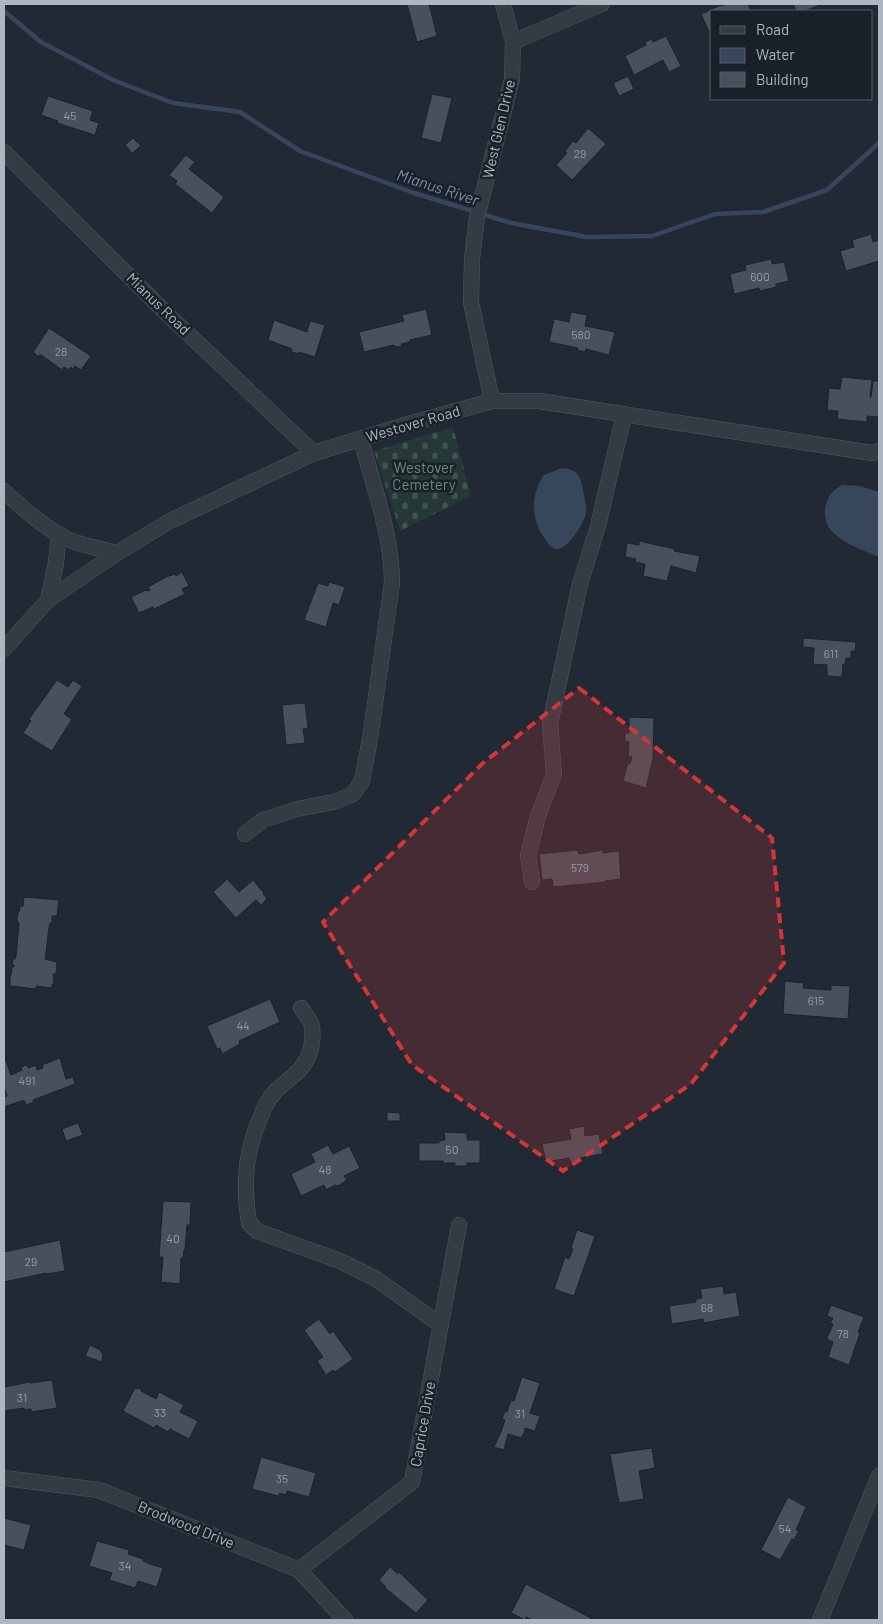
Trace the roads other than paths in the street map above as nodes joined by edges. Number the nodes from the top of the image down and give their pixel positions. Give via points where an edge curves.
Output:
1 (503, 4) edge
2 (602, 4) edge
3 (512, 42) junction
4 (4, 152) edge
5 (492, 401) junction
6 (624, 415) junction
7 (360, 439) junction
8 (879, 451) edge
9 (314, 453) junction
10 (4, 491) edge
11 (59, 534) junction
12 (117, 553) junction
13 (48, 600) junction
14 (4, 649) edge
15 (245, 834) dead end
16 (532, 882) dead end
17 (300, 1008) dead end
18 (459, 1225) dead end
19 (441, 1326) junction
20 (879, 1476) edge
21 (4, 1478) edge
22 (874, 1501) edge
23 (299, 1570) junction
24 (345, 1620) edge
25 (820, 1620) edge

1 - 3 street, West Glen Drive
2 - 3 street
3 - 5 street, West Glen Drive via 512,79 474,234 472,259 471,302
4 - 9 street, Mianus Road via 162,309
5 - 6 street, Westover Road via 539,401
5 - 7 street, Westover Road
6 - 8 street, Westover Road via 872,453
6 - 16 street via 598,526 580,584 550,724 554,774 528,855
7 - 9 street, Westover Road
7 - 15 street via 392,561 392,583 362,781 353,794 263,820
9 - 12 street, Westover Road via 170,521
10 - 11 street
11 - 12 street via 86,546
11 - 13 street
12 - 13 street, Westover Road
13 - 14 street, Westover Road
17 - 19 street via 312,1023 311,1052 305,1065 267,1102 252,1138 245,1168 249,1223 257,1231 340,1261 376,1279
18 - 19 street, Caprice Drive
19 - 23 street, Caprice Drive via 412,1482
20 - 22 street
21 - 23 street, Brodwood Drive via 99,1490
22 - 25 street
23 - 24 street, Brodwood Drive

